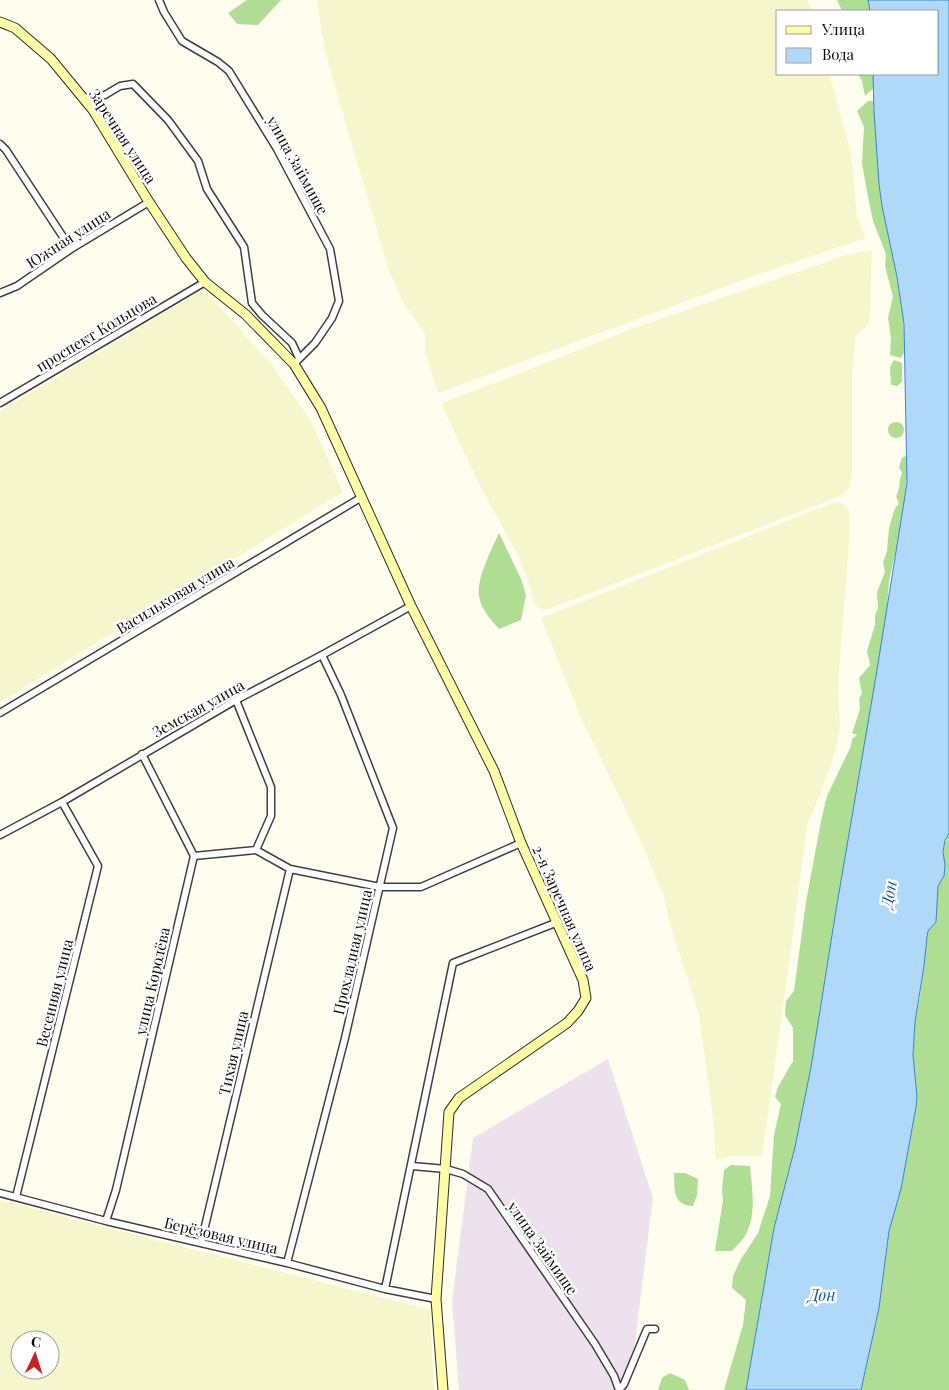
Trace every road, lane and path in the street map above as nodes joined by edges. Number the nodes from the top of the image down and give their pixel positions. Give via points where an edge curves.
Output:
1 (159, 0) edge
2 (0, 22) edge
3 (84, 98) junction
4 (0, 144) edge
5 (149, 202) junction
6 (71, 249) junction
7 (205, 282) junction
8 (0, 293) edge
9 (297, 361) junction
10 (0, 403) edge
11 (362, 497) junction
12 (411, 606) junction
13 (322, 655) junction
14 (236, 700) junction
15 (0, 713) edge
16 (142, 754) junction
17 (62, 802) junction
18 (0, 835) edge
19 (521, 843) junction
20 (256, 850) junction
21 (194, 856) junction
22 (290, 869) junction
23 (380, 887) junction
24 (558, 922) junction
25 (412, 1166) junction
26 (446, 1169) junction
27 (0, 1193) edge
28 (16, 1197) junction
29 (106, 1222) junction
30 (201, 1243) junction
31 (287, 1262) junction
32 (385, 1288) junction
33 (436, 1299) junction
34 (655, 1330) dead end
35 (443, 1390) edge
36 (619, 1390) edge

1 - 9 street, улица Займище via 182,41 229,71 277,149 330,249 339,301 332,318
2 - 3 street, Заречная улица via 14,28 51,59
3 - 5 street, Заречная улица
3 - 9 street via 105,95 120,86 133,84 168,120 198,161 207,189 244,247 252,303 292,343
4 - 6 street
5 - 6 street, Южная улица
5 - 7 street, Заречная улица
6 - 8 street, Южная улица via 17,286
7 - 9 street, Заречная улица
7 - 10 street, проспект Кольцова
9 - 11 street, 2-я Заречная улица
11 - 12 street, 2-я Заречная улица
11 - 15 street, Васильковая улица
12 - 13 street, Земская улица
12 - 19 street, 2-я Заречная улица via 494,771
13 - 14 street, Земская улица
13 - 23 street, Прохладная улица via 393,828
14 - 16 street, Земская улица
14 - 20 street via 271,787 271,816
16 - 17 street, Земская улица
16 - 21 street
17 - 18 street, Земская улица
17 - 28 street, Весенняя улица via 98,866
19 - 23 street via 421,887
19 - 24 street, 2-я Заречная улица
20 - 21 street
20 - 22 street
21 - 29 street, улица Королёва
22 - 23 street
22 - 30 street, Тихая улица
23 - 31 street, Прохладная улица
24 - 25 street via 453,963
24 - 26 street, 2-я Заречная улица via 583,980 586,998 567,1023 459,1098 449,1112
25 - 26 street, улица Займище
25 - 32 street
26 - 33 street, 2-я Заречная улица
26 - 36 street, улица Займище via 464,1174 488,1190 594,1344
27 - 28 street, Берёзовая улица
28 - 29 street, Берёзовая улица
29 - 30 street, Берёзовая улица
30 - 31 street, Берёзовая улица
31 - 32 street, Берёзовая улица
32 - 33 street, Берёзовая улица
33 - 35 street, 2-я Заречная улица
34 - 36 street via 647,1329

